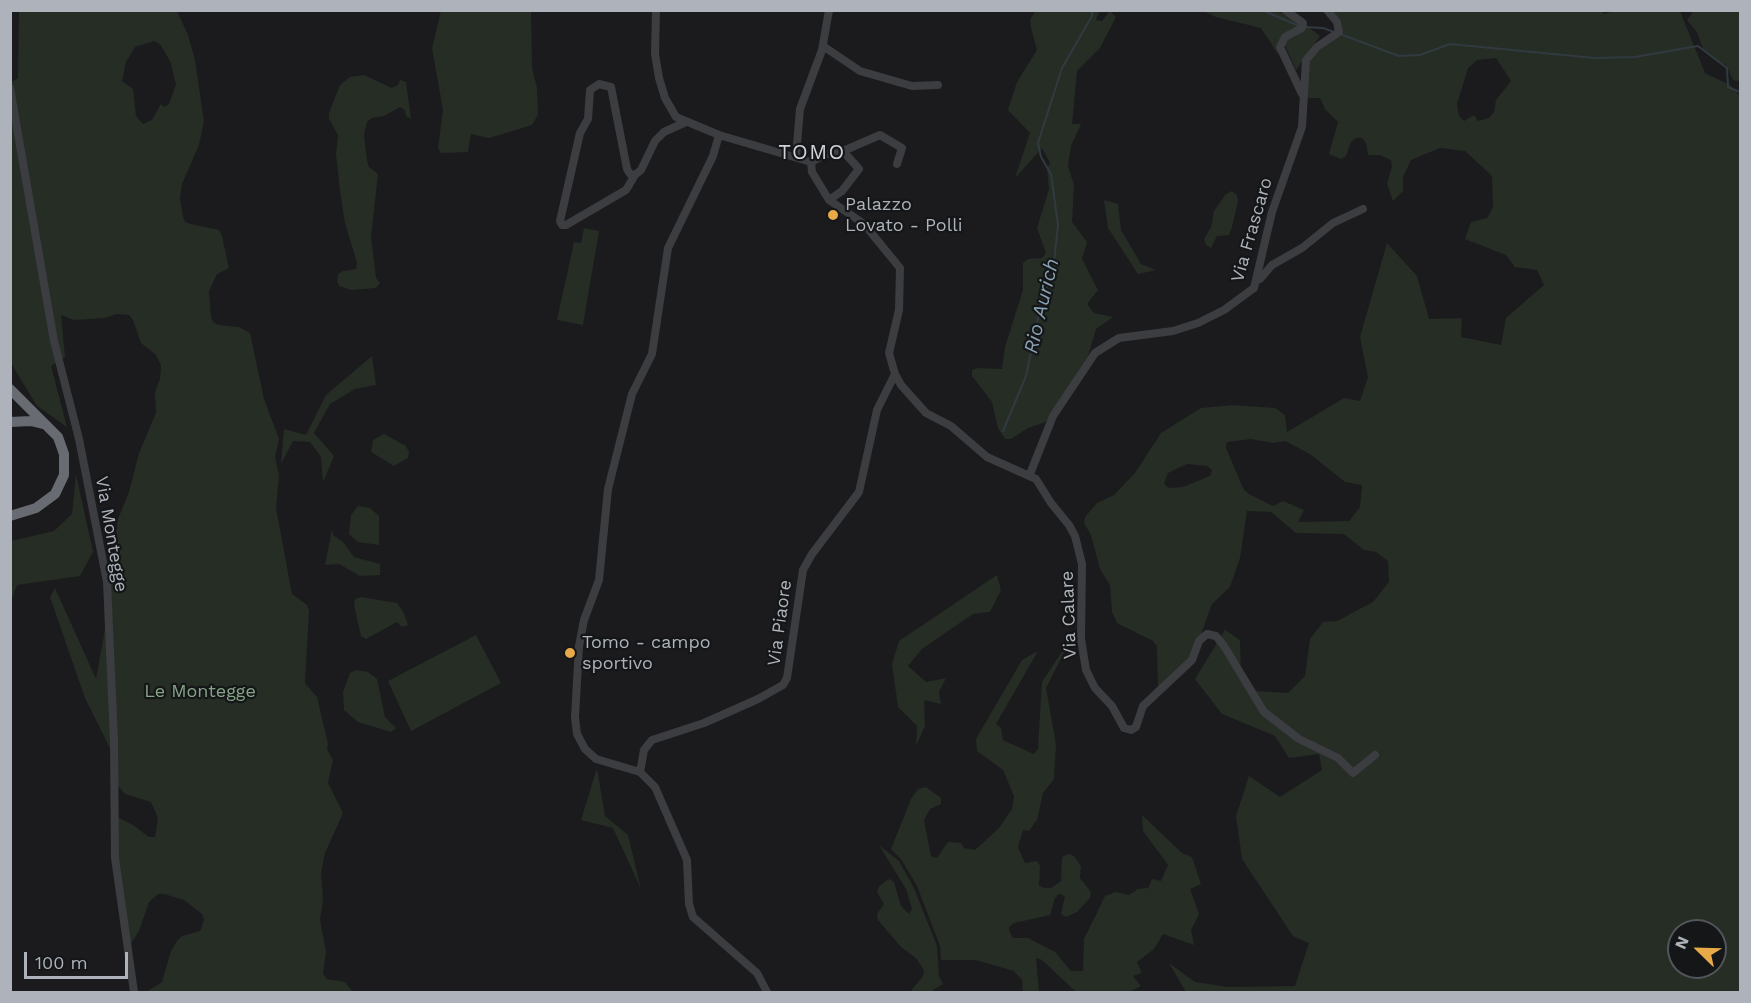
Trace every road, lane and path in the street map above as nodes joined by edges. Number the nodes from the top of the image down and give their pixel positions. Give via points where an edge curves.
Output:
1 (656, 10) edge
2 (829, 10) edge
3 (1285, 10) edge
4 (1327, 10) edge
5 (823, 46) junction
6 (938, 85) dead end
7 (10, 87) edge
8 (1303, 95) junction
9 (686, 122) junction
10 (719, 135) junction
11 (843, 151) junction
12 (796, 156) junction
13 (811, 162) junction
14 (897, 164) dead end
15 (635, 175) junction
16 (829, 200) junction
17 (1363, 209) dead end
18 (1254, 288) junction
19 (895, 374) junction
20 (10, 390) edge
21 (10, 422) edge
22 (46, 425) junction
23 (1030, 474) junction
24 (10, 516) edge
25 (1375, 755) dead end
26 (640, 772) junction
27 (134, 993) edge
28 (767, 993) edge

1 - 9 street via 659,78 676,117
2 - 5 street
3 - 8 street via 1303,24 1285,37 1280,47
4 - 8 street, Via Frascaro via 1337,22 1339,32 1309,54
5 - 6 street via 860,71 912,86
5 - 12 street via 800,109
7 - 27 street, Via Montegge via 54,341 79,439 107,582 115,858
8 - 18 street, Via Frascaro via 1302,127 1272,212
9 - 10 street
9 - 15 street via 655,141
10 - 12 street
10 - 26 street via 713,156 668,248 652,354 632,394 608,489 599,580 579,646 577,734 596,759
11 - 13 street
11 - 14 street via 880,135 902,148
11 - 16 street via 859,169 842,191
12 - 13 street
13 - 16 street
15 - 15 street via 627,169 611,87 599,84 590,90 588,119 580,133 562,225 626,190
16 - 19 street via 864,224 900,268 899,310 889,353
17 - 18 street via 1343,216 1302,248 1272,265
18 - 23 street, Via Frascaro via 1236,303 1198,323 1173,331 1119,338 1095,353 1053,416
19 - 23 street via 926,413 951,426 987,457
19 - 26 street, Via Piaore via 877,410 859,492 803,570 788,678 758,699 652,740 644,750
20 - 22 highway
21 - 22 highway
22 - 24 highway via 58,437 64,453 64,475 55,494 36,508
23 - 25 street, Via Calare via 1075,536 1082,564 1081,639 1086,670 1124,728 1136,727 1143,705 1192,660 1199,641 1207,634 1216,636 1264,712 1299,739 1338,759 1353,773
26 - 28 street via 655,787 683,847 693,917 757,973

